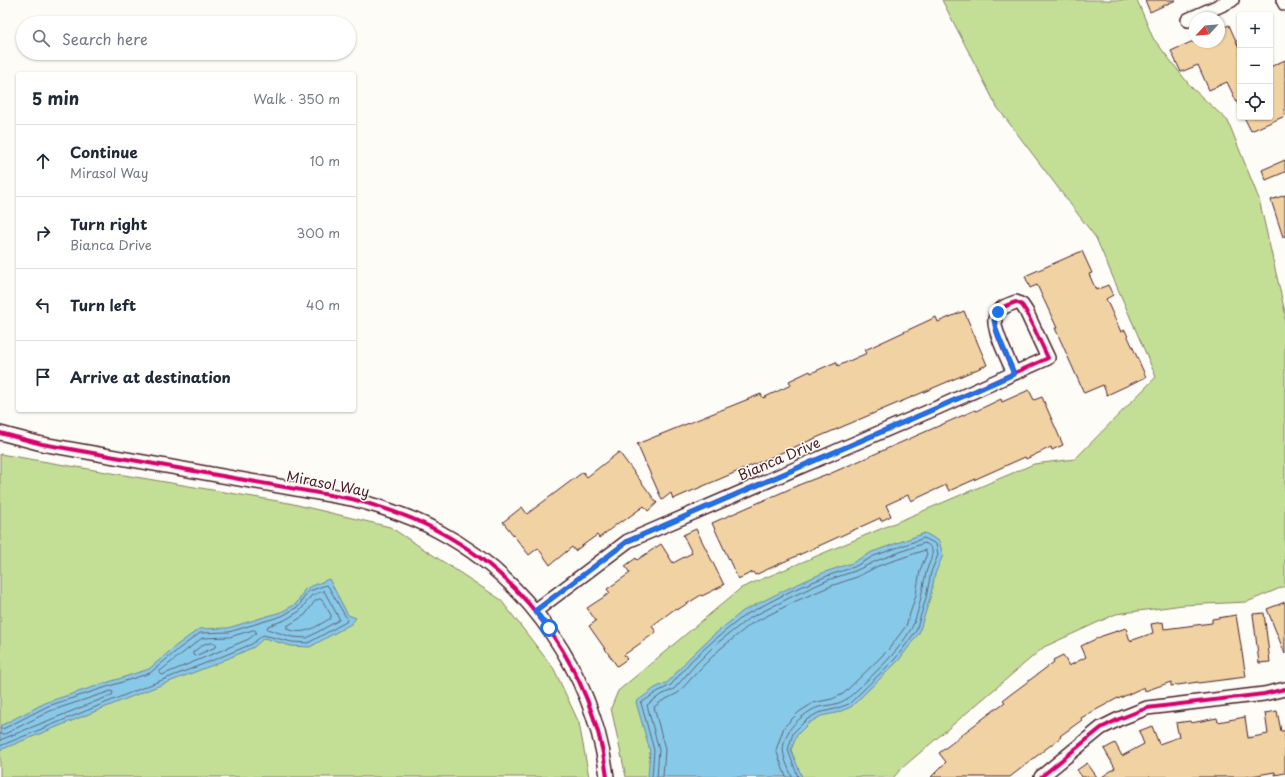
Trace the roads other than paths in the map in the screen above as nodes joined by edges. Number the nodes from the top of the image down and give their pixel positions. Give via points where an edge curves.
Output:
1 (1232, 0) edge
2 (1283, 0) edge
3 (1285, 4) edge
4 (1188, 20) dead end
5 (1014, 374) junction
6 (0, 433) edge
7 (535, 611) junction
8 (1285, 689) edge
9 (607, 777) edge
10 (1041, 777) edge

1 - 4 street
2 - 3 street
5 - 5 street, Bianca Drive via 1048,358 1026,311 1016,302 998,312 994,320
5 - 7 street, Bianca Drive via 628,541
6 - 7 street, Mirasol Way via 42,444 374,505 407,516 462,545 486,562
7 - 9 street, Mirasol Way via 549,628 580,682 599,736
8 - 10 street via 1264,694 1147,708 1101,728

